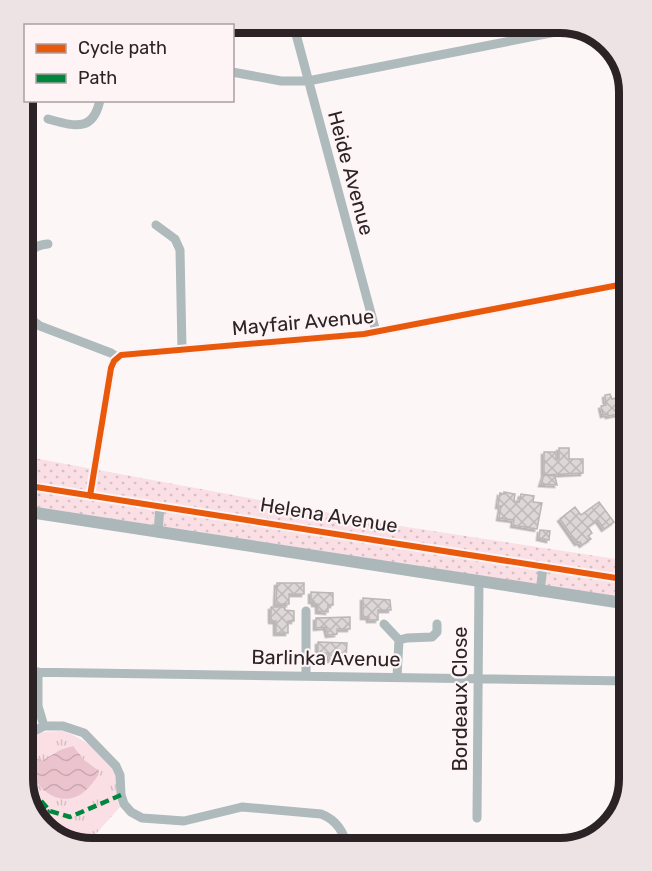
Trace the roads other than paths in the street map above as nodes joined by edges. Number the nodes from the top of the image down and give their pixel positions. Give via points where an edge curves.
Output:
1 (296, 33) edge
2 (551, 33) edge
3 (234, 72) edge
4 (308, 81) junction
5 (100, 102) edge
6 (48, 119) dead end
7 (156, 225) dead end
8 (48, 244) dead end
9 (33, 249) edge
10 (619, 285) edge
11 (33, 322) edge
12 (376, 332) junction
13 (182, 350) junction
14 (117, 357) junction
15 (33, 487) edge
16 (90, 496) junction
17 (160, 506) junction
18 (33, 513) edge
19 (158, 532) junction
20 (543, 567) junction
21 (619, 578) edge
22 (479, 580) junction
23 (540, 592) junction
24 (619, 603) edge
25 (306, 612) dead end
26 (384, 624) dead end
27 (437, 624) dead end
28 (399, 640) junction
29 (33, 672) edge
30 (38, 672) junction
31 (306, 676) junction
32 (398, 677) junction
33 (478, 678) junction
34 (619, 681) edge
35 (44, 726) junction
36 (33, 732) edge
37 (477, 818) dead end
38 (346, 838) edge

1 - 4 street, Heide Avenue
2 - 4 street
3 - 4 street via 281,81
4 - 12 street, Heide Avenue
5 - 6 street via 88,123
7 - 13 street via 175,239 180,250
8 - 9 street
10 - 12 street, Mayfair Avenue
11 - 14 street
12 - 13 street, Mayfair Avenue
13 - 14 street, Mayfair Avenue via 125,353
14 - 16 street via 111,368
15 - 16 street, Helena Avenue
16 - 17 street, Helena Avenue
17 - 19 street
17 - 20 street, Helena Avenue
18 - 19 street
19 - 22 street
20 - 21 street, Helena Avenue
20 - 23 street
22 - 23 street
22 - 33 street, Bordeaux Close
23 - 24 street
25 - 31 street
26 - 28 street
27 - 28 street via 432,637
28 - 32 street
29 - 30 street, Barlinka Avenue
30 - 31 street, Barlinka Avenue
30 - 35 street via 38,706
31 - 32 street, Barlinka Avenue
32 - 33 street, Barlinka Avenue
33 - 34 street, Barlinka Avenue
33 - 37 street, Bordeaux Close
35 - 36 street
35 - 38 street via 70,727 90,738 116,766 127,808 142,818 184,821 242,807 321,814

